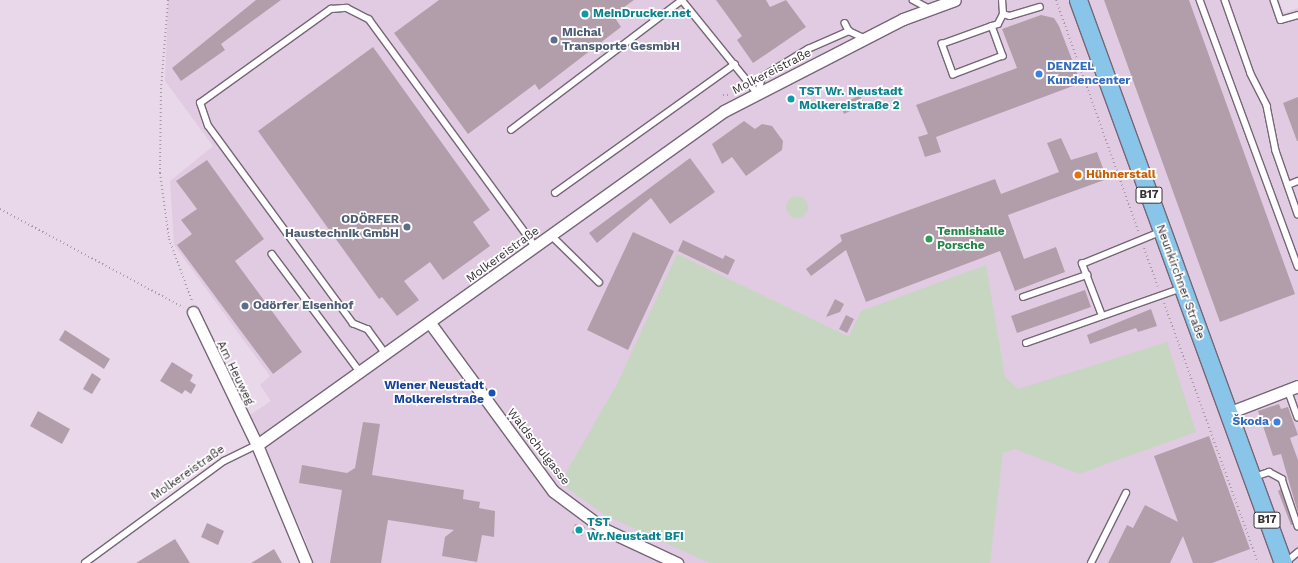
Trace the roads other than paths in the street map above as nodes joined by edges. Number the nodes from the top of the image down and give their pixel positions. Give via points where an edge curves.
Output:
1 (682, 0) edge
2 (913, 0) edge
3 (955, 0) edge
4 (1002, 0) edge
5 (1078, 0) edge
6 (1200, 0) edge
7 (1225, 0) edge
8 (1274, 0) edge
9 (930, 4) edge
10 (1040, 7) dead end
11 (1003, 14) junction
12 (1298, 15) edge
13 (845, 23) dead end
14 (992, 26) junction
15 (849, 31) junction
16 (865, 39) junction
17 (735, 64) junction
18 (758, 95) junction
19 (511, 130) dead end
20 (1298, 181) edge
21 (1288, 185) junction
22 (555, 193) dead end
23 (1298, 214) edge
24 (1162, 232) junction
25 (552, 236) junction
26 (536, 246) junction
27 (272, 254) dead end
28 (1298, 267) edge
29 (1087, 275) junction
30 (599, 282) dead end
31 (1182, 288) junction
32 (1023, 297) dead end
33 (192, 312) road end
34 (1102, 316) junction
35 (430, 323) junction
36 (1026, 344) dead end
37 (386, 355) junction
38 (362, 373) junction
39 (1293, 388) edge
40 (1228, 413) junction
41 (1298, 417) edge
42 (257, 445) junction
43 (1252, 478) junction
44 (1126, 493) dead end
45 (1298, 526) edge
46 (1298, 552) edge
47 (85, 563) edge
48 (306, 563) edge
49 (677, 563) edge
50 (1091, 563) edge
51 (1284, 563) edge

1 - 17 lane
1 - 19 lane
2 - 9 lane
3 - 9 street, Molkereistraße
4 - 11 lane
5 - 24 main road, Neunkirchner Straße / B17
6 - 28 lane
7 - 21 lane via 1251,74 1267,106 1276,151
8 - 12 lane via 1281,20
9 - 16 street, Molkereistraße
10 - 11 lane via 1010,16
11 - 14 lane
13 - 15 lane
14 - 14 lane via 1003,56 953,75 942,44
15 - 16 lane
15 - 18 lane via 808,49 762,77
16 - 18 street, Molkereistraße
17 - 18 lane
17 - 22 lane
18 - 25 street, Molkereistraße via 724,111
20 - 21 lane
21 - 23 lane
24 - 29 lane via 1082,264
24 - 31 main road, Neunkirchner Straße / B17
25 - 26 street, Molkereistraße
25 - 30 lane
26 - 35 street, Molkereistraße
26 - 37 lane via 369,19 347,8 331,9 200,103 208,126 353,324 368,330
27 - 38 lane
29 - 32 lane
29 - 34 lane
31 - 34 lane
31 - 40 main road, Neunkirchner Straße / B17
33 - 42 street, Am Heuweg
34 - 36 lane
35 - 37 street, Molkereistraße
35 - 49 street, Waldschulgasse via 553,491 604,529
37 - 38 street, Molkereistraße
38 - 42 street, Molkereistraße
39 - 40 street
39 - 41 lane
40 - 43 main road, Neunkirchner Straße / B17
42 - 47 lane, Molkereistraße via 224,461
42 - 48 street, Am Heuweg
43 - 45 lane via 1269,472 1282,479
43 - 51 main road, Neunkirchner Straße / B17
44 - 50 lane
46 - 51 lane

